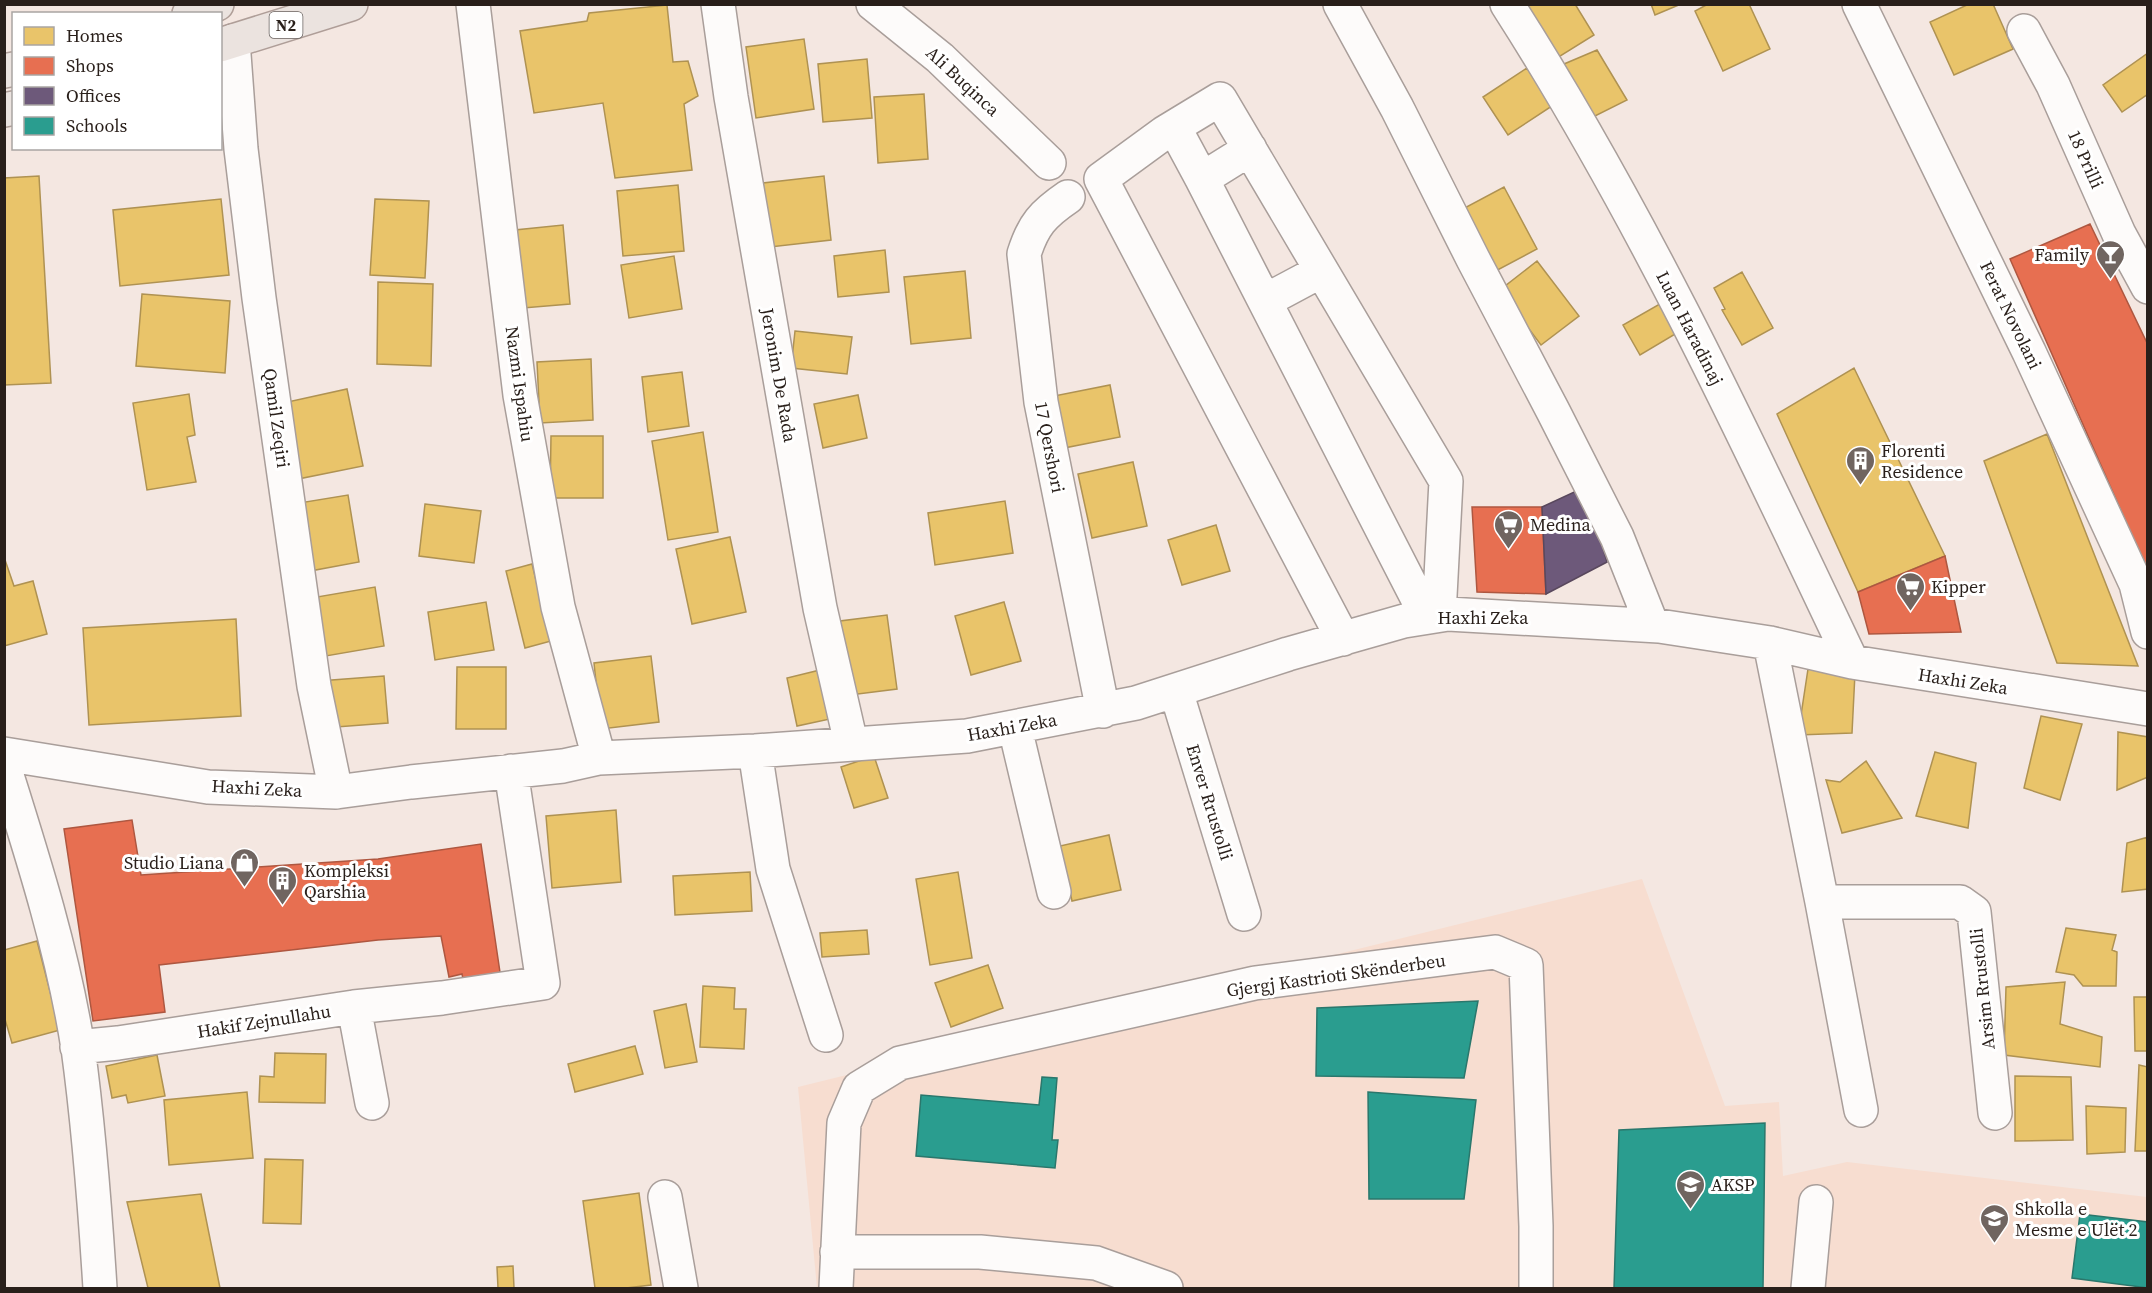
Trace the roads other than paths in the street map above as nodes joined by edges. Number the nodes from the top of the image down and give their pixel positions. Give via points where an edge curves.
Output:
1 (217, 4) edge
2 (351, 4) edge
3 (473, 4) edge
4 (718, 4) edge
5 (873, 4) edge
6 (1340, 4) edge
7 (1507, 4) edge
8 (1859, 4) edge
9 (195, 12) edge
10 (2024, 31) dead end
11 (227, 43) edge
12 (1174, 127) junction
13 (1251, 149) junction
14 (1048, 163) dead end
15 (1202, 179) junction
16 (1068, 197) dead end
17 (1321, 271) junction
18 (2148, 287) edge
19 (1264, 301) junction
20 (1433, 616) junction
21 (1652, 625) junction
22 (2148, 632) edge
23 (1343, 639) junction
24 (1770, 643) junction
25 (1852, 662) junction
26 (1176, 691) junction
27 (2148, 709) edge
28 (1103, 711) junction
29 (1015, 728) junction
30 (851, 743) junction
31 (755, 751) junction
32 (4, 754) edge
33 (599, 758) junction
34 (4, 766) edge
35 (511, 771) junction
36 (336, 792) junction
37 (1054, 892) dead end
38 (1822, 902) junction
39 (1244, 914) dead end
40 (354, 1007) junction
41 (826, 1035) dead end
42 (77, 1047) junction
43 (372, 1103) dead end
44 (1861, 1110) dead end
45 (1995, 1113) dead end
46 (665, 1197) dead end
47 (1816, 1202) dead end
48 (837, 1252) junction
49 (100, 1288) edge
50 (681, 1288) edge
51 (836, 1288) edge
52 (1166, 1288) edge
53 (1536, 1288) edge
54 (1808, 1288) edge

1 - 9 main road
2 - 11 main road, N2
3 - 33 street, Nazmi Ispahiu via 520,395 558,607
4 - 30 street, Jeronim De Rada via 818,597
5 - 14 street, Ali Buqinca via 940,58
6 - 21 street via 1617,537
7 - 25 street, Luan Haradinaj via 1599,155 1674,294
8 - 22 street, Ferat Novolani via 2029,352 2131,573
10 - 18 street, 18 Prilli
11 - 36 street, Qamil Zeqiri via 314,686
12 - 13 street via 1220,99
12 - 15 street
12 - 23 street via 1101,179
13 - 15 street
13 - 17 street
15 - 19 street
16 - 28 street, 17 Qershori via 1050,209 1031,231 1024,254 1041,402
17 - 19 street
17 - 20 street via 1446,481
19 - 20 street
20 - 21 street, Haxhi Zeka
20 - 23 street, Haxhi Zeka
21 - 24 street, Haxhi Zeka
23 - 26 street, Haxhi Zeka
24 - 25 street, Haxhi Zeka
24 - 38 street
25 - 27 street, Haxhi Zeka
26 - 28 street, Haxhi Zeka
26 - 39 street, Enver Rrustolli
28 - 29 street, Haxhi Zeka
29 - 30 street, Haxhi Zeka via 967,736
29 - 37 street
30 - 31 street, Haxhi Zeka
31 - 33 street, Haxhi Zeka
31 - 41 street via 773,869
32 - 36 street, Haxhi Zeka via 208,787
33 - 35 street, Haxhi Zeka
34 - 42 street via 52,927
35 - 36 street, Haxhi Zeka
35 - 40 street via 543,983
38 - 44 street
38 - 45 street, Arsim Rrustolli via 1960,902 1974,912
40 - 42 street, Hakif Zejnullahu
40 - 43 street, Hakif Zejnullahu
42 - 49 street via 94,1185
46 - 50 street
47 - 54 street
48 - 51 street, Gjergj Kastrioti Skënderbeu
48 - 52 street via 980,1252 1096,1263
48 - 53 street, Gjergj Kastrioti Skënderbeu via 844,1123 859,1088 900,1063 1255,983 1495,952 1526,965

